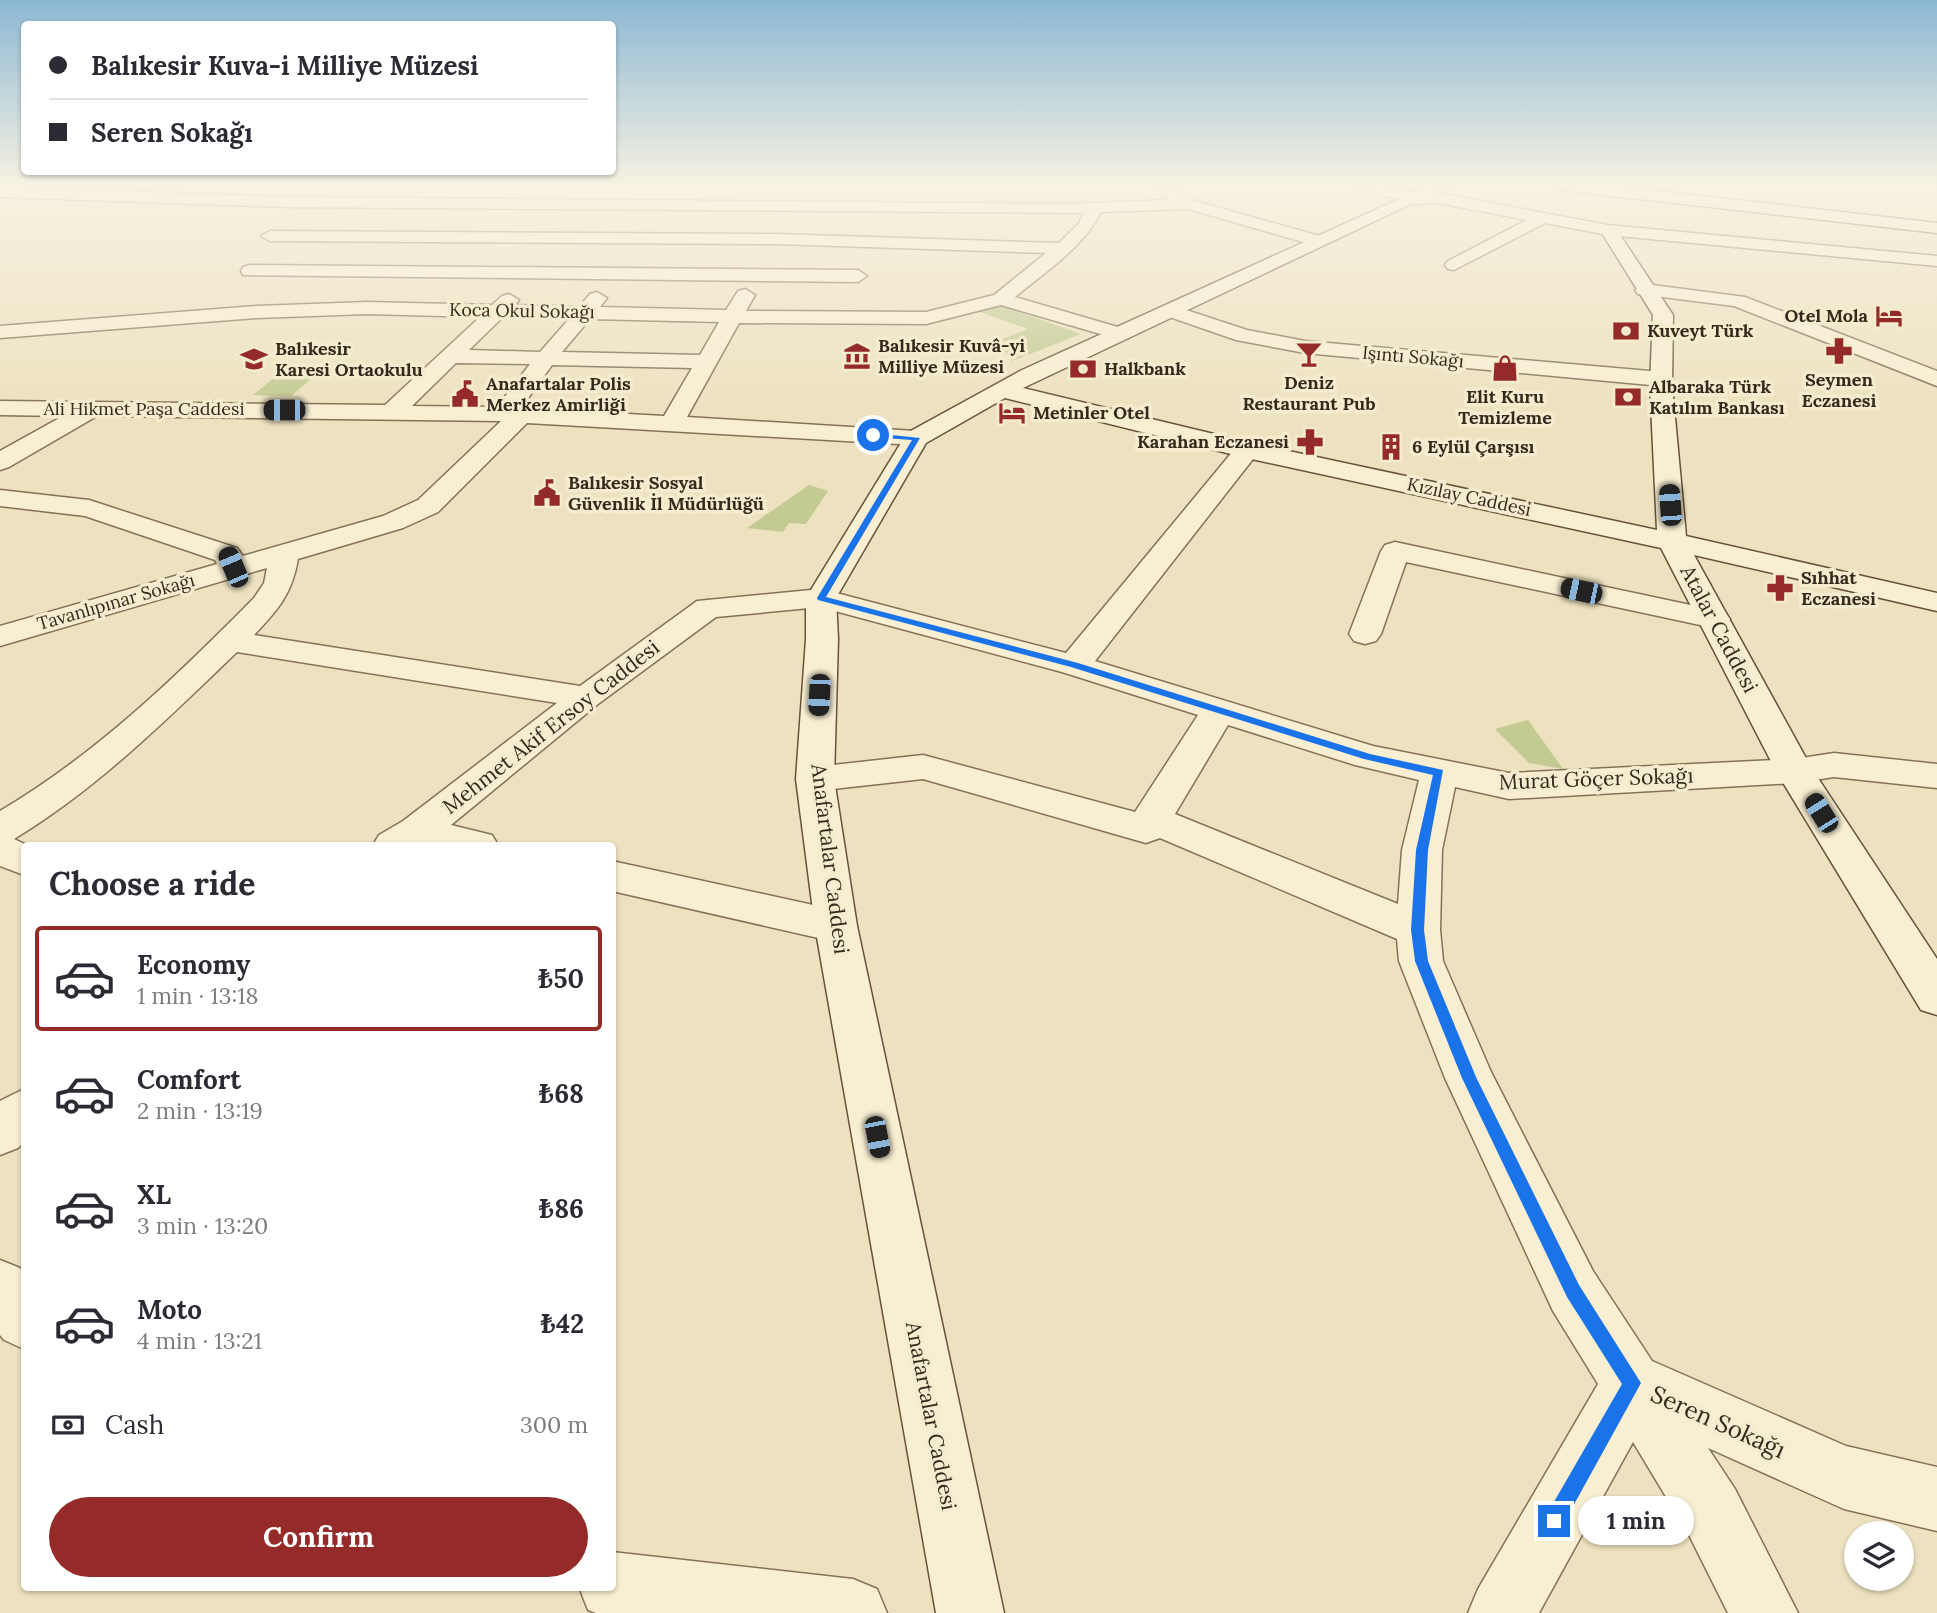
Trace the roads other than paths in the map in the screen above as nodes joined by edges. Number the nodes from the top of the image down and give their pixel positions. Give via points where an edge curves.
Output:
1 (256, 260) edge
2 (335, 260) edge
3 (426, 260) edge
4 (550, 260) edge
5 (628, 260) edge
6 (765, 260) edge
7 (863, 260) edge
8 (1048, 260) edge
9 (1275, 260) edge
10 (1463, 260) edge
11 (1626, 260) edge
12 (1454, 265) dead end
13 (318, 272) junction
14 (410, 273) junction
15 (537, 274) junction
16 (616, 275) junction
17 (756, 276) junction
18 (858, 276) junction
19 (243, 282) junction
20 (1644, 290) junction
21 (1001, 299) junction
22 (367, 308) junction
23 (498, 311) junction
24 (1171, 311) junction
25 (257, 312) junction
26 (585, 313) junction
27 (224, 314) junction
28 (734, 316) junction
29 (845, 319) junction
30 (0, 332) edge
31 (1121, 334) junction
32 (451, 356) junction
33 (546, 358) junction
34 (708, 362) junction
35 (1661, 379) junction
36 (1937, 379) edge
37 (1001, 390) junction
38 (0, 408) edge
39 (93, 409) junction
40 (393, 411) junction
41 (513, 415) junction
42 (671, 424) junction
43 (916, 438) junction
44 (1247, 450) junction
45 (0, 462) edge
46 (0, 498) edge
47 (1672, 541) junction
48 (285, 552) junction
49 (233, 567) junction
50 (821, 598) junction
51 (1937, 602) edge
52 (708, 608) joint
53 (1714, 619) junction
54 (1366, 634) dead end
55 (0, 636) edge
56 (230, 641) junction
57 (1074, 665) junction
58 (586, 697) junction
59 (1219, 710) junction
60 (1795, 771) junction
61 (1439, 772) junction
62 (1937, 776) edge
63 (815, 779) junction
64 (1151, 820) junction
65 (0, 829) edge
66 (405, 838) edge
67 (447, 842) edge
68 (0, 849) edge
69 (21, 860) edge
70 (616, 877) edge
71 (836, 926) junction
72 (1418, 930) junction
73 (1937, 997) edge
74 (21, 1114) edge
75 (0, 1132) edge
76 (0, 1288) edge
77 (21, 1316) edge
78 (1632, 1383) junction
79 (1937, 1499) edge
80 (612, 1596) edge
81 (853, 1613) edge
82 (970, 1613) edge
83 (1502, 1613) edge
84 (1764, 1613) edge

1 - 19 street
2 - 13 street
3 - 14 street
4 - 15 street
5 - 16 street, Tavanlıpınar Sokağı
6 - 17 street
7 - 18 street
8 - 21 street
9 - 24 street
10 - 12 street
11 - 20 street, Atalar Caddesi
13 - 14 street
13 - 19 street
13 - 25 street
14 - 15 street
14 - 22 street
15 - 16 street
15 - 23 street
16 - 17 street
16 - 26 street, Tavanlıpınar Sokağı
17 - 18 street
17 - 28 street
18 - 29 street
19 - 27 street
20 - 35 street, Atalar Caddesi via 1663,315
20 - 36 street via 1738,301
21 - 29 street, Koca Okul Sokağı via 926,318
21 - 31 street
22 - 23 street, Koca Okul Sokağı
22 - 25 street, Koca Okul Sokağı
23 - 26 street, Koca Okul Sokağı
23 - 32 street
24 - 31 street
24 - 35 street, Işıntı Sokağı via 1243,336 1305,347
25 - 27 street, Koca Okul Sokağı
26 - 28 street, Koca Okul Sokağı
26 - 33 street, Tavanlıpınar Sokağı
27 - 30 street, Koca Okul Sokağı
28 - 29 street, Koca Okul Sokağı
28 - 34 street
31 - 37 street
32 - 33 street
32 - 40 street
33 - 34 street
33 - 41 street, Tavanlıpınar Sokağı
34 - 42 street
35 - 47 street, Atalar Caddesi
37 - 43 street
37 - 44 street, Kızılay Caddesi
38 - 39 street, Ali Hikmet Paşa Caddesi
39 - 40 street, Ali Hikmet Paşa Caddesi
39 - 45 street
40 - 41 street, Ali Hikmet Paşa Caddesi
41 - 42 street, Ali Hikmet Paşa Caddesi
41 - 48 street, Tavanlıpınar Sokağı via 428,506 393,522
42 - 43 street, Ali Hikmet Paşa Caddesi
43 - 50 street
44 - 47 street, Kızılay Caddesi
44 - 57 street
46 - 49 street via 89,508 227,554
47 - 51 street, Kızılay Caddesi
47 - 53 street, Atalar Caddesi
48 - 49 street, Tavanlıpınar Sokağı
48 - 56 street via 279,583 266,604
49 - 55 street, Tavanlıpınar Sokağı
50 - 52 street, Murat Göçer Sokağı
50 - 57 street, Murat Göçer Sokağı
50 - 63 street, Anafartalar Caddesi
52 - 58 street, Mehmet Akif Ersoy Caddesi
53 - 54 street via 1395,551
53 - 60 street, Atalar Caddesi
56 - 58 street
56 - 65 street via 117,747
57 - 59 street, Murat Göçer Sokağı
58 - 66 street, Mehmet Akif Ersoy Caddesi
59 - 61 street, Murat Göçer Sokağı via 1368,757
59 - 64 street
60 - 61 street, Murat Göçer Sokağı via 1509,786
60 - 62 street, Murat Göçer Sokağı via 1834,765
60 - 73 street, Atalar Caddesi
61 - 72 street via 1422,850
63 - 64 street via 923,767 1146,829
63 - 71 street, Anafartalar Caddesi
64 - 72 street
66 - 67 street
68 - 69 street
70 - 71 street
71 - 82 street, Anafartalar Caddesi
72 - 78 street via 1422,961 1469,1078 1573,1291
74 - 75 street
76 - 77 street
78 - 79 street, Seren Sokağı via 1844,1478
78 - 83 street, Seren Sokağı
78 - 84 street via 1712,1512
80 - 81 street

